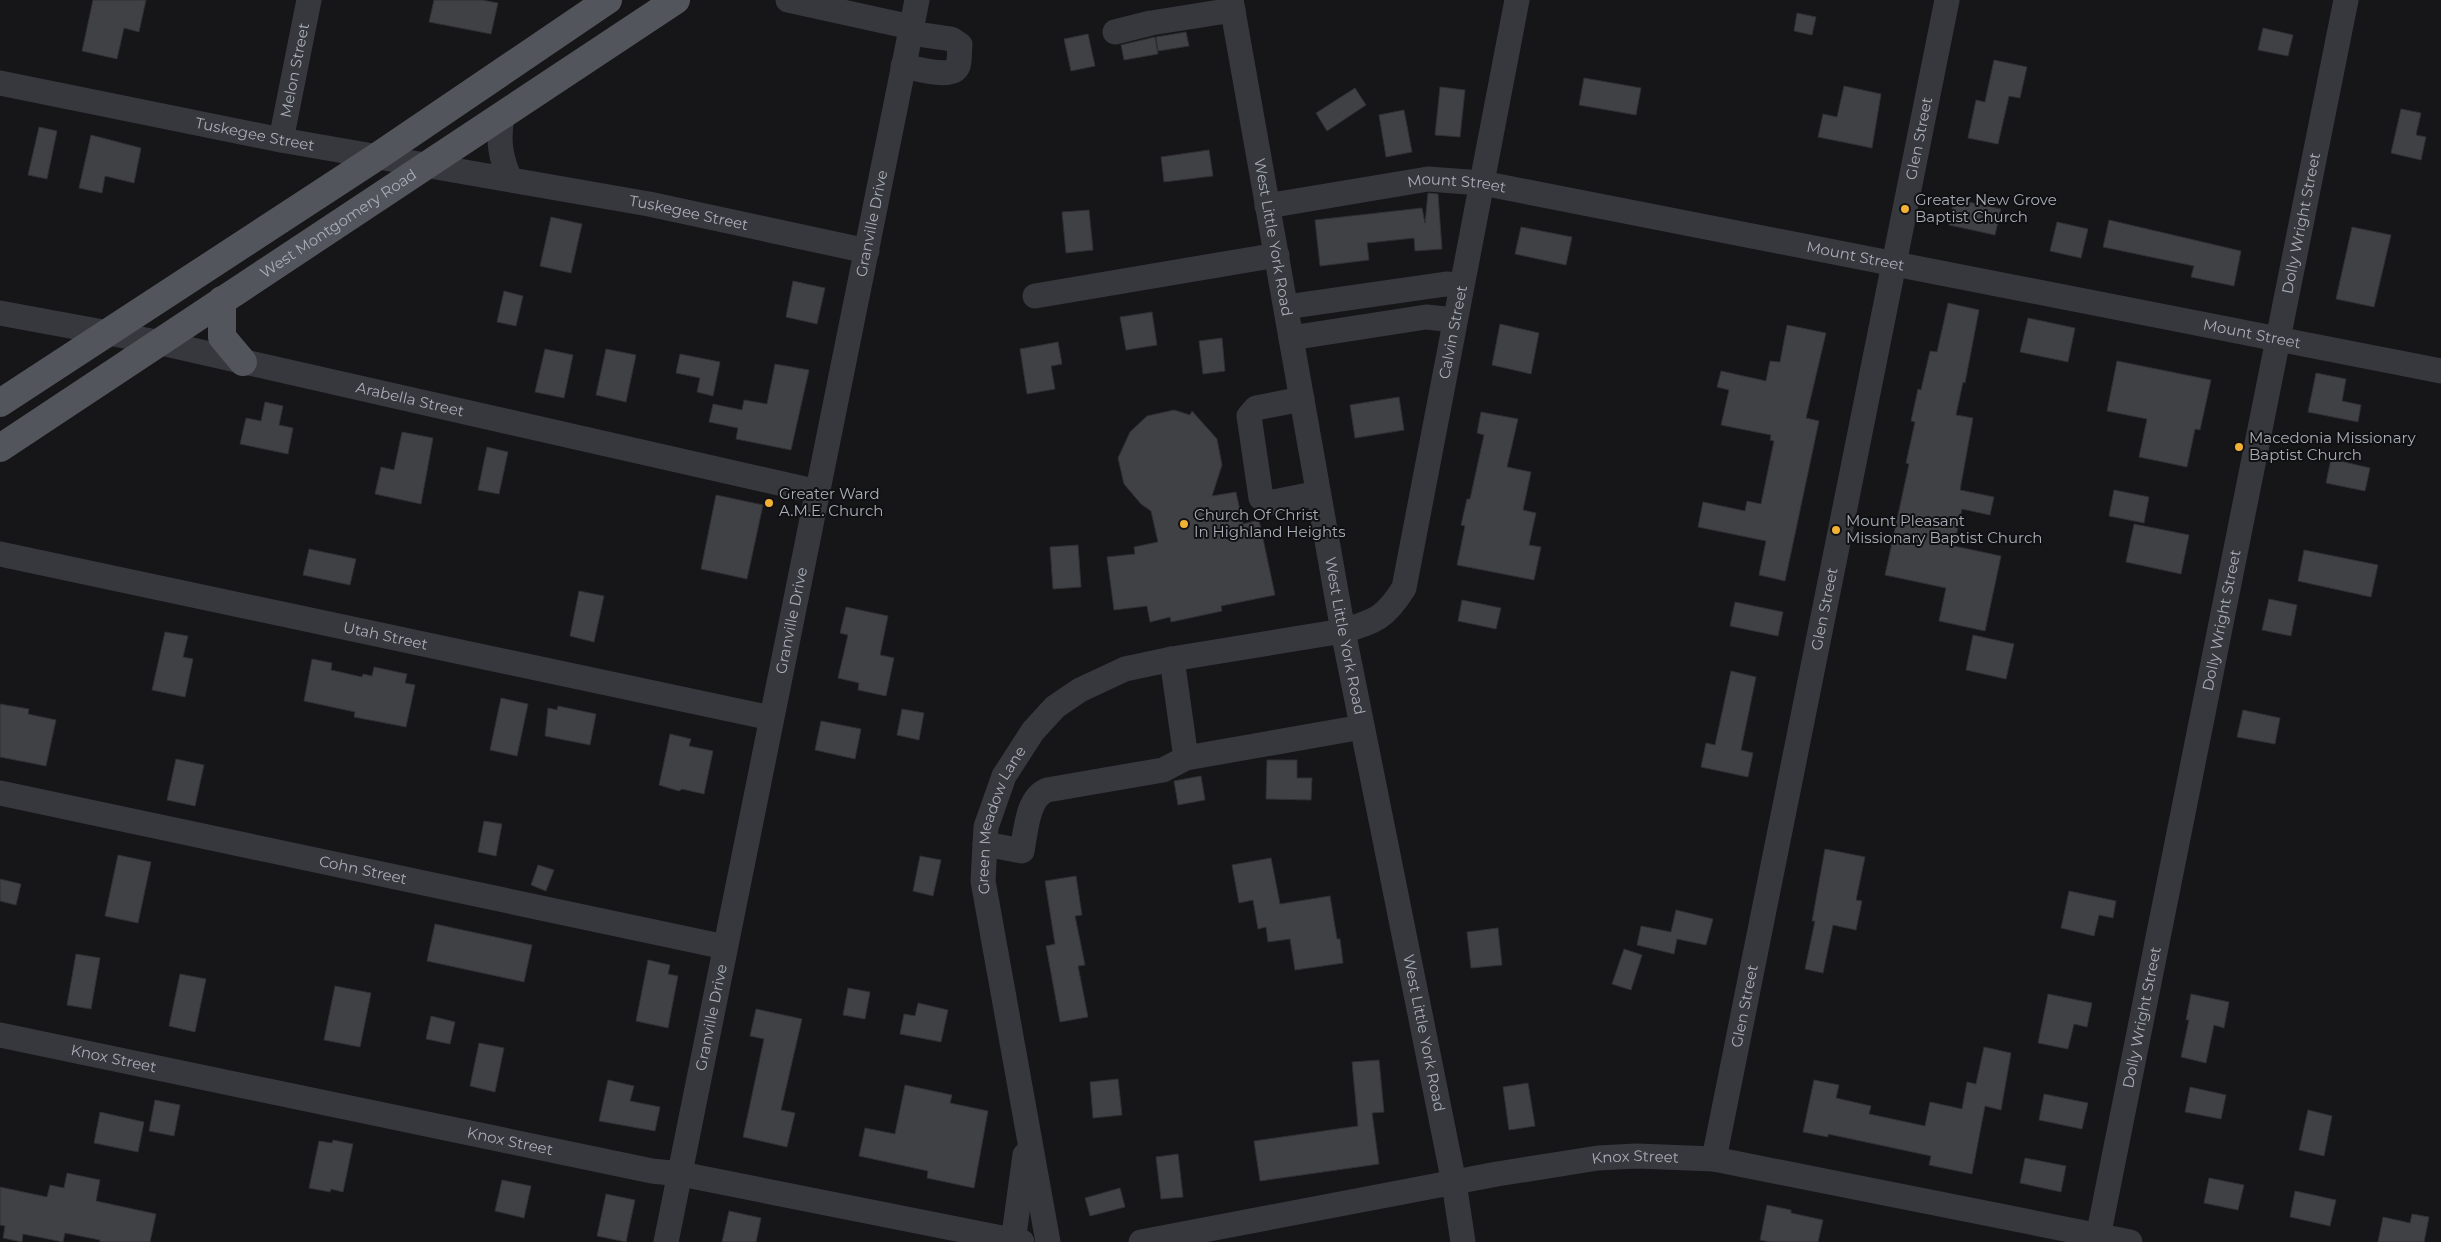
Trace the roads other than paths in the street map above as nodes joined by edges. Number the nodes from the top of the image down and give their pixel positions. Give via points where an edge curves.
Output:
1 (309, 0) edge
2 (608, 0) edge
3 (788, 0) edge
4 (917, 0) edge
5 (1517, 0) edge
6 (1947, 0) edge
7 (2346, 0) edge
8 (671, 2) edge
9 (1232, 5) edge
10 (911, 30) junction
11 (1115, 32) dead end
12 (904, 66) junction
13 (0, 83) edge
14 (502, 117) junction
15 (281, 140) junction
16 (378, 156) junction
17 (430, 165) junction
18 (510, 179) junction
19 (1482, 183) junction
20 (1267, 206) junction
21 (866, 251) junction
22 (1277, 255) junction
23 (1893, 264) junction
24 (1462, 285) junction
25 (1035, 296) dead end
26 (222, 300) junction
27 (1286, 307) junction
28 (0, 313) edge
29 (1455, 320) junction
30 (104, 333) junction
31 (1291, 338) junction
32 (2278, 338) junction
33 (158, 342) junction
34 (243, 362) junction
35 (2441, 371) edge
36 (1302, 399) junction
37 (0, 403) edge
38 (0, 448) edge
39 (818, 492) junction
40 (1318, 493) junction
41 (0, 554) edge
42 (1342, 632) junction
43 (1172, 659) junction
44 (771, 718) junction
45 (1362, 727) junction
46 (1186, 758) junction
47 (0, 793) edge
48 (985, 844) junction
49 (725, 947) junction
50 (0, 1034) edge
51 (1028, 1134) junction
52 (1714, 1159) junction
53 (680, 1174) junction
54 (1454, 1182) junction
55 (2098, 1239) edge
56 (1016, 1241) edge
57 (666, 1242) edge
58 (1048, 1242) edge
59 (1141, 1242) edge
60 (1463, 1242) edge
61 (2130, 1242) edge

1 - 15 street, Melon Street
2 - 16 main road
3 - 10 street
4 - 10 street, Granville Drive
5 - 19 street, Calvin Street
6 - 23 street, Glen Street
7 - 32 street, Dolly Wright Street
8 - 14 main road, West Montgomery Road
9 - 11 street
9 - 20 street, West Little York Road
10 - 12 street, Granville Drive
10 - 12 street via 951,39 960,45 958,66 944,73
12 - 21 street, Granville Drive
13 - 15 street, Tuskegee Street
14 - 17 main road, West Montgomery Road
14 - 18 street via 499,135 501,160
15 - 16 street, Tuskegee Street
16 - 17 street, Tuskegee Street
16 - 30 main road
17 - 18 street, Tuskegee Street
17 - 26 main road, West Montgomery Road
18 - 21 street, Tuskegee Street via 649,204
19 - 20 street, Mount Street via 1428,178
19 - 23 street, Mount Street
19 - 24 street, Calvin Street
20 - 22 street, West Little York Road
21 - 39 street, Granville Drive
22 - 25 street
22 - 27 street, West Little York Road
23 - 32 street, Mount Street
23 - 52 street, Glen Street
24 - 27 street via 1382,292
24 - 29 street, Calvin Street
26 - 33 main road, West Montgomery Road
26 - 34 main road via 222,338
27 - 31 street, West Little York Road
28 - 30 street, Arabella Street
29 - 31 street via 1426,317
29 - 42 street, Calvin Street via 1404,588 1390,610 1370,623
30 - 33 street, Arabella Street
30 - 37 main road
31 - 36 street, West Little York Road
32 - 35 street, Mount Street
32 - 55 street, Dolly Wright Street
33 - 34 street, Arabella Street
33 - 38 main road, West Montgomery Road
34 - 39 street, Arabella Street
36 - 40 street, West Little York Road
36 - 40 street via 1256,408 1249,416 1262,498 1270,503
39 - 44 street, Granville Drive
40 - 42 street, West Little York Road
41 - 44 street, Utah Street
42 - 43 street, Green Meadow Lane
42 - 45 street, West Little York Road
43 - 46 street
43 - 48 street, Green Meadow Lane via 1125,669 1080,690 1055,707 1033,731 1004,776 986,827
44 - 49 street, Granville Drive
45 - 46 street
45 - 54 street, West Little York Road
46 - 48 street via 1163,770 1038,793 1022,851
47 - 49 street, Cohn Street
48 - 51 street, Green Meadow Lane via 984,881
49 - 53 street, Granville Drive
50 - 53 street, Knox Street via 652,1171
51 - 56 street
51 - 58 street, Green Meadow Lane
52 - 54 street, Knox Street via 1681,1156 1598,1158
52 - 55 street, Knox Street
53 - 56 street, Knox Street
53 - 57 street, Granville Drive
54 - 59 street, Knox Street
54 - 60 street, West Little York Road
55 - 61 street, Knox Street

